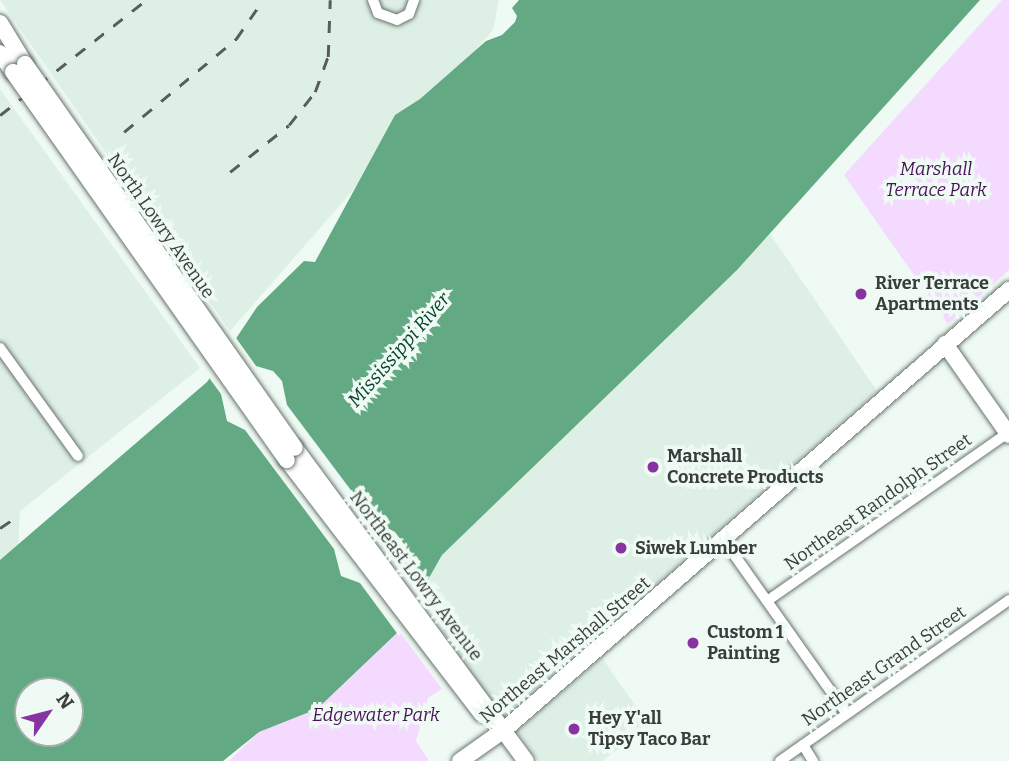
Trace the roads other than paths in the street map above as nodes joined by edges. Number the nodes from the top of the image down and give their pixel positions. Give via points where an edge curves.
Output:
1 (373, 0) edge
2 (414, 0) edge
3 (0, 23) edge
4 (0, 52) edge
5 (19, 68) junction
6 (1009, 290) edge
7 (944, 344) junction
8 (0, 348) edge
9 (1008, 433) edge
10 (291, 454) joint
11 (78, 456) dead end
12 (723, 539) junction
13 (1009, 600) edge
14 (767, 601) junction
15 (846, 713) junction
16 (504, 730) junction
17 (803, 745) junction
18 (460, 761) edge
19 (526, 761) edge
20 (780, 761) edge
21 (813, 761) edge

1 - 2 street via 378,13 390,20 409,14
3 - 5 main road, North Lowry Avenue
4 - 5 main road, North Lowry Avenue
5 - 10 main road, North Lowry Avenue, bridge
6 - 7 main road, Northeast Marshall Street
7 - 9 main road
7 - 12 main road, Northeast Marshall Street
8 - 11 street
9 - 14 street, Northeast Randolph Street
10 - 16 main road, Northeast Lowry Avenue
12 - 14 street
12 - 16 main road, Northeast Marshall Street
13 - 15 street, Northeast Grand Street
14 - 15 street
15 - 17 street, Northeast Grand Street
16 - 18 main road, Northeast Marshall Street
16 - 19 main road, Northeast Lowry Avenue
17 - 20 street, Northeast Grand Street
17 - 21 street

